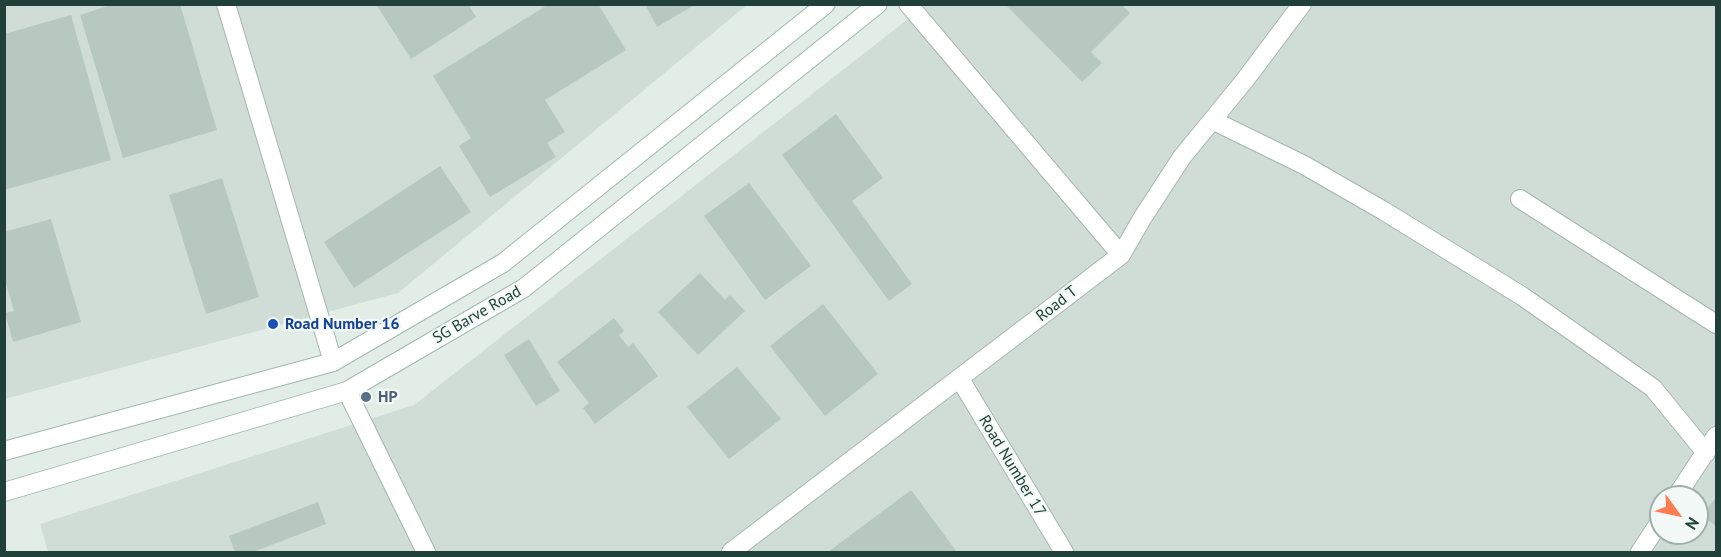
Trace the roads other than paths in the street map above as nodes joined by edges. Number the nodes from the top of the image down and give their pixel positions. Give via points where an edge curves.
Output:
1 (226, 4) edge
2 (826, 4) edge
3 (878, 4) edge
4 (908, 4) edge
5 (1302, 4) edge
6 (1212, 120) junction
7 (1520, 199) dead end
8 (1121, 255) junction
9 (1716, 324) edge
10 (333, 362) junction
11 (960, 379) junction
12 (347, 391) junction
13 (1716, 436) edge
14 (4, 452) edge
15 (1706, 453) junction
16 (1684, 485) edge
17 (4, 492) edge
18 (1649, 538) edge
19 (426, 552) edge
20 (731, 552) edge
21 (1064, 552) edge
22 (1640, 552) edge

1 - 10 street
2 - 10 street, SG Barve Road via 503,263
3 - 12 street, SG Barve Road via 524,288
4 - 8 street
5 - 6 street
6 - 8 street via 1182,157
6 - 15 street via 1304,165 1522,296 1653,388
7 - 9 street
8 - 11 street, Road T
10 - 14 street, SG Barve Road
11 - 20 street, Road T
11 - 21 street, Road Number 17
12 - 17 street, SG Barve Road
12 - 19 street
13 - 15 street
15 - 16 street
18 - 22 street

